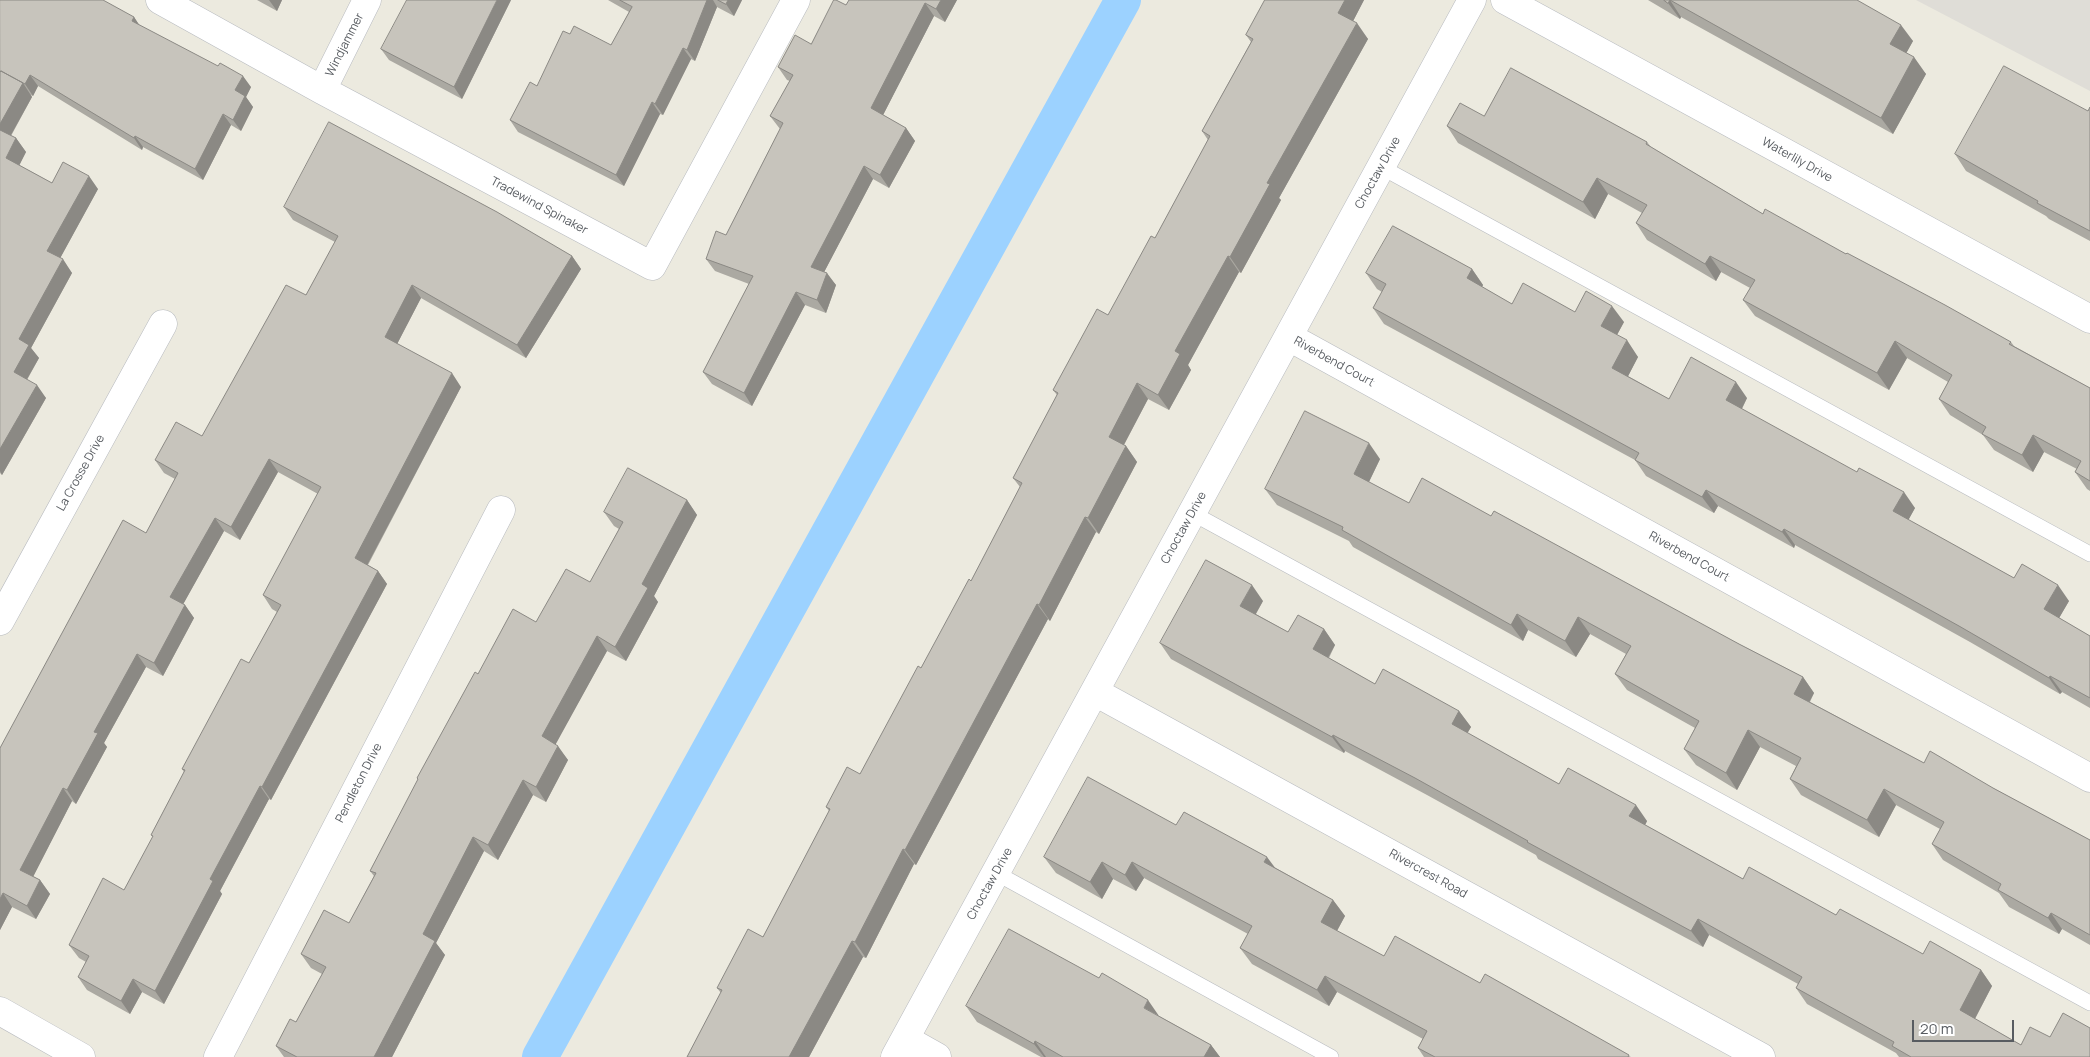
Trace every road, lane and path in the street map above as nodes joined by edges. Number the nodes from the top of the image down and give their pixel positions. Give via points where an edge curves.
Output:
1 (160, 0) edge
2 (368, 0) edge
3 (796, 0) edge
4 (1472, 0) edge
5 (1505, 0) edge
6 (322, 90) junction
7 (1381, 167) junction
8 (2090, 320) edge
9 (163, 324) dead end
10 (1289, 337) junction
11 (501, 510) dead end
12 (1192, 513) junction
13 (2090, 554) edge
14 (0, 621) edge
15 (1095, 692) junction
16 (2090, 778) edge
17 (996, 873) junction
18 (2090, 1003) edge
19 (0, 1011) edge
20 (900, 1048) edge
21 (81, 1057) edge
22 (218, 1057) edge
23 (937, 1057) edge
24 (1331, 1057) edge
25 (1761, 1057) edge

1 - 6 street, Tradewind Spinaker
2 - 6 street, Windjammer
3 - 6 street, Tradewind Spinaker via 652,266
4 - 7 street, Choctaw Drive
5 - 8 street, Waterlily Drive
7 - 10 street, Choctaw Drive
7 - 13 lane
9 - 14 street, La Crosse Drive
10 - 12 street, Choctaw Drive
10 - 16 street, Riverbend Court
11 - 22 street, Pendleton Drive
12 - 15 street, Choctaw Drive
12 - 18 lane
15 - 17 street, Choctaw Drive
15 - 25 street, Rivercrest Road
17 - 20 street, Choctaw Drive
17 - 24 lane
19 - 21 street
20 - 23 street

